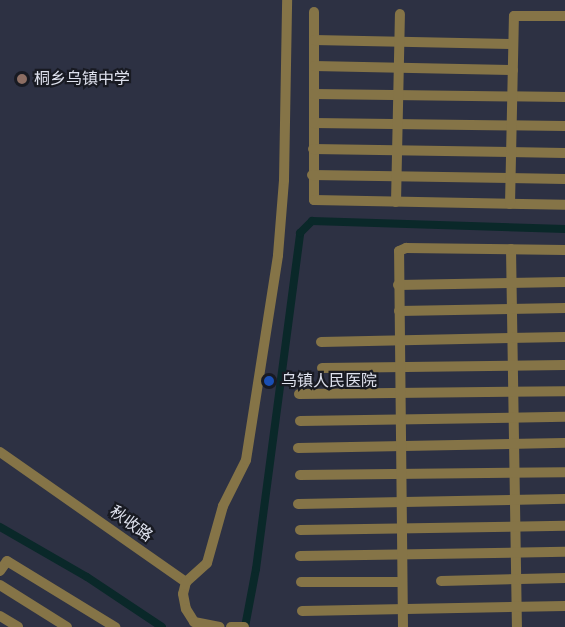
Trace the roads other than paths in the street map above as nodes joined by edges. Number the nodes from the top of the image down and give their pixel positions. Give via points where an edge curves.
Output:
1 (286, 0) edge
2 (314, 12) dead end
3 (400, 14) dead end
4 (565, 16) edge
5 (314, 40) junction
6 (399, 41) junction
7 (513, 44) junction
8 (314, 66) junction
9 (399, 68) junction
10 (513, 70) junction
11 (314, 94) junction
12 (398, 95) junction
13 (512, 97) junction
14 (565, 98) edge
15 (314, 123) junction
16 (398, 124) junction
17 (512, 125) junction
18 (565, 126) edge
19 (313, 149) junction
20 (397, 150) junction
21 (511, 152) junction
22 (565, 153) edge
23 (312, 175) junction
24 (397, 176) junction
25 (511, 178) junction
26 (565, 179) edge
27 (396, 202) junction
28 (510, 204) junction
29 (565, 205) edge
30 (511, 249) junction
31 (565, 250) edge
32 (565, 282) edge
33 (512, 283) junction
34 (398, 285) junction
35 (565, 308) edge
36 (512, 309) junction
37 (399, 311) junction
38 (565, 337) edge
39 (512, 338) junction
40 (399, 340) junction
41 (321, 342) dead end
42 (565, 365) edge
43 (513, 366) junction
44 (399, 367) junction
45 (322, 368) dead end
46 (565, 391) edge
47 (513, 392) junction
48 (400, 393) junction
49 (299, 394) dead end
50 (565, 417) edge
51 (514, 418) junction
52 (400, 419) junction
53 (300, 421) dead end
54 (565, 443) edge
55 (514, 444) junction
56 (400, 446) junction
57 (298, 448) dead end
58 (0, 452) edge
59 (515, 472) junction
60 (565, 472) edge
61 (401, 474) junction
62 (300, 475) dead end
63 (515, 500) junction
64 (565, 500) edge
65 (401, 502) junction
66 (298, 504) dead end
67 (565, 526) edge
68 (516, 527) junction
69 (402, 528) junction
70 (300, 530) dead end
71 (565, 552) edge
72 (516, 553) junction
73 (402, 555) junction
74 (300, 556) dead end
75 (0, 572) edge
76 (565, 578) edge
77 (516, 579) junction
78 (441, 581) dead end
79 (186, 582) junction
80 (302, 582) dead end
81 (402, 582) junction
82 (0, 585) edge
83 (565, 606) edge
84 (517, 607) junction
85 (403, 609) junction
86 (302, 610) dead end
87 (0, 616) edge
88 (102, 624) edge
89 (18, 627) edge
90 (67, 627) edge
91 (115, 627) edge
92 (214, 627) edge
93 (220, 627) edge
94 (231, 627) edge
95 (244, 627) edge
96 (403, 627) edge
97 (517, 627) edge

1 - 79 street via 284,180 278,255 246,460 223,506 207,563
2 - 5 street
3 - 6 street
4 - 7 street via 514,16
5 - 6 street
5 - 8 street
6 - 7 street
6 - 9 street
7 - 10 street
8 - 9 street
8 - 11 street
9 - 10 street
9 - 12 street
10 - 13 street
11 - 12 street
11 - 15 street
12 - 13 street
12 - 16 street
13 - 14 street
13 - 17 street
15 - 16 street
15 - 19 street
16 - 17 street
16 - 20 street
17 - 18 street
17 - 21 street
19 - 20 street
19 - 23 street
20 - 21 street
20 - 24 street
21 - 22 street
21 - 25 street
23 - 24 street
23 - 27 street via 314,200
24 - 25 street
24 - 27 street
25 - 26 street
25 - 28 street
27 - 28 street
28 - 29 street
30 - 31 street
30 - 33 street
30 - 34 street via 402,249
32 - 33 street
33 - 34 street
33 - 36 street
34 - 37 street
35 - 36 street
36 - 37 street
36 - 39 street
37 - 40 street
38 - 39 street
39 - 40 street
39 - 43 street
40 - 41 street
40 - 44 street
42 - 43 street
43 - 44 street
43 - 47 street
44 - 45 street
44 - 48 street
46 - 47 street
47 - 48 street
47 - 51 street
48 - 49 street
48 - 52 street
50 - 51 street
51 - 52 street
51 - 55 street
52 - 53 street
52 - 56 street
54 - 55 street
55 - 56 street
55 - 59 street
56 - 57 street
56 - 61 street
58 - 79 street, 秋收路
59 - 60 street
59 - 61 street
59 - 63 street
61 - 62 street
61 - 65 street
63 - 64 street
63 - 65 street
63 - 68 street
65 - 66 street
65 - 69 street
67 - 68 street
68 - 69 street
68 - 72 street
69 - 70 street
69 - 73 street
71 - 72 street
72 - 73 street
72 - 77 street
73 - 74 street
73 - 81 street
75 - 88 street via 7,561
76 - 77 street
77 - 78 street
77 - 84 street
79 - 92 street via 183,594 194,622
80 - 81 street
81 - 85 street
82 - 90 street
83 - 84 street
84 - 85 street
84 - 97 street
85 - 86 street
85 - 96 street
87 - 89 street
88 - 91 street
92 - 93 street
94 - 95 street

